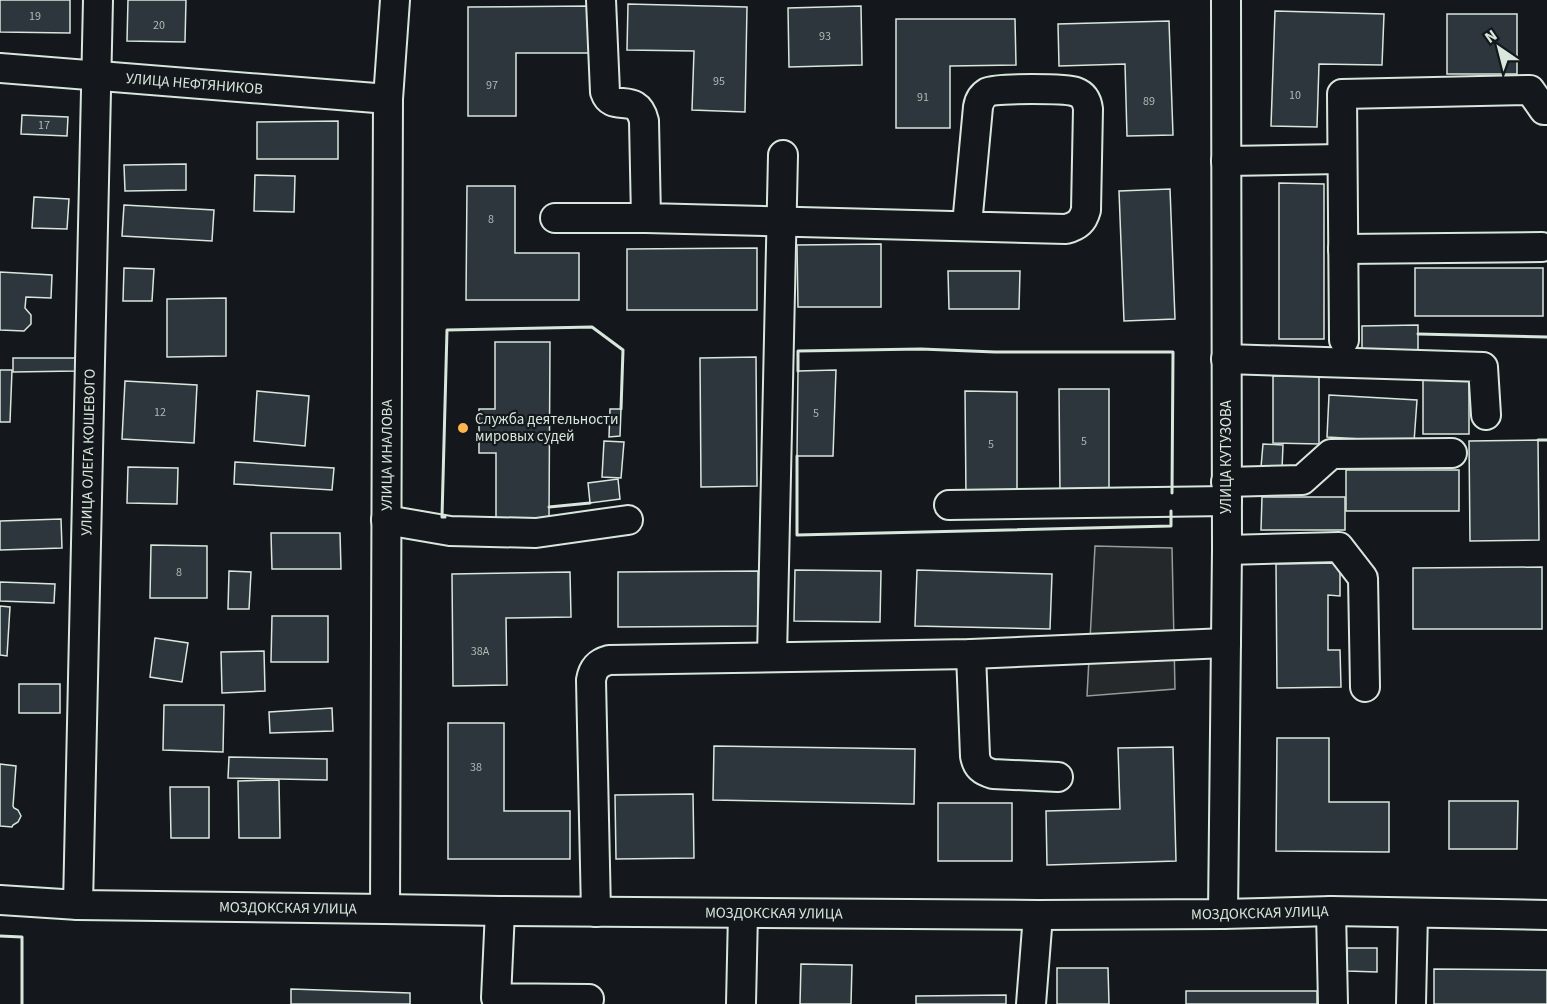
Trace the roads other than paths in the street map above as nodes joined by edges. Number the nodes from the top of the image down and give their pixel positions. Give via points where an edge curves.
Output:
1 (98, 0) edge
2 (395, 0) edge
3 (602, 0) edge
4 (1226, 0) edge
5 (0, 68) edge
6 (97, 75) junction
7 (388, 99) junction
8 (1547, 110) edge
9 (783, 155) dead end
10 (1341, 159) junction
11 (1226, 160) junction
12 (555, 218) dead end
13 (646, 218) junction
14 (782, 222) junction
15 (968, 225) junction
16 (1542, 247) dead end
17 (1343, 249) junction
18 (1344, 340) dead end
19 (1226, 359) junction
20 (1486, 415) dead end
21 (1452, 453) dead end
22 (1226, 491) junction
23 (949, 505) dead end
24 (386, 520) junction
25 (628, 520) dead end
26 (1227, 550) junction
27 (1226, 643) junction
28 (971, 654) junction
29 (772, 657) junction
30 (1365, 687) dead end
31 (1059, 777) dead end
32 (0, 900) edge
33 (78, 905) junction
34 (385, 909) junction
35 (500, 911) junction
36 (1331, 911) junction
37 (596, 912) junction
38 (743, 913) junction
39 (1413, 913) junction
40 (1223, 914) junction
41 (1038, 915) junction
42 (1547, 915) edge
43 (589, 999) dead end
44 (741, 1004) edge
45 (1031, 1004) edge
46 (1333, 1004) edge
47 (1411, 1004) edge

1 - 6 street, УЛИЦА ОЛЕГА КОШЕВОГО
2 - 7 street, УЛИЦА ИНАЛОВА
3 - 13 street via 607,98 610,102 632,104 644,122
4 - 11 street, УЛИЦА КУТУЗОВА
5 - 6 street, УЛИЦА НЕФТЯНИКОВ
6 - 7 street, УЛИЦА НЕФТЯНИКОВ
6 - 33 street, УЛИЦА ОЛЕГА КОШЕВОГО
7 - 24 street, УЛИЦА ИНАЛОВА
8 - 10 street via 1530,90 1342,94
9 - 14 street
10 - 11 street
10 - 17 street
11 - 19 street, УЛИЦА КУТУЗОВА
12 - 13 street
13 - 14 street
14 - 15 street
14 - 29 street
15 - 15 street via 1066,229 1080,223 1086,210 1088,110 1083,96 1070,90 997,90 984,95 978,107
16 - 17 street
17 - 18 street
19 - 20 street via 1483,367
19 - 22 street, УЛИЦА КУТУЗОВА
21 - 22 street via 1331,454 1302,480
22 - 23 street
22 - 26 street, УЛИЦА КУТУЗОВА
24 - 25 street via 450,531 536,533
24 - 34 street, УЛИЦА ИНАЛОВА
26 - 27 street, УЛИЦА КУТУЗОВА
26 - 30 street via 1339,547 1363,578
27 - 28 street
27 - 40 street, УЛИЦА КУТУЗОВА
28 - 29 street
28 - 31 street via 976,763 980,769 993,774
29 - 37 street via 609,660 596,666 591,680
32 - 33 street, МОЗДОКСКАЯ УЛИЦА
33 - 34 street, МОЗДОКСКАЯ УЛИЦА
34 - 35 street, МОЗДОКСКАЯ УЛИЦА
35 - 37 street, МОЗДОКСКАЯ УЛИЦА
35 - 43 street via 496,998
36 - 39 street, МОЗДОКСКАЯ УЛИЦА
36 - 40 street, МОЗДОКСКАЯ УЛИЦА
36 - 46 street
37 - 38 street, МОЗДОКСКАЯ УЛИЦА
38 - 41 street, МОЗДОКСКАЯ УЛИЦА
38 - 44 street
39 - 42 street, МОЗДОКСКАЯ УЛИЦА
39 - 47 street
40 - 41 street, МОЗДОКСКАЯ УЛИЦА
41 - 45 street

